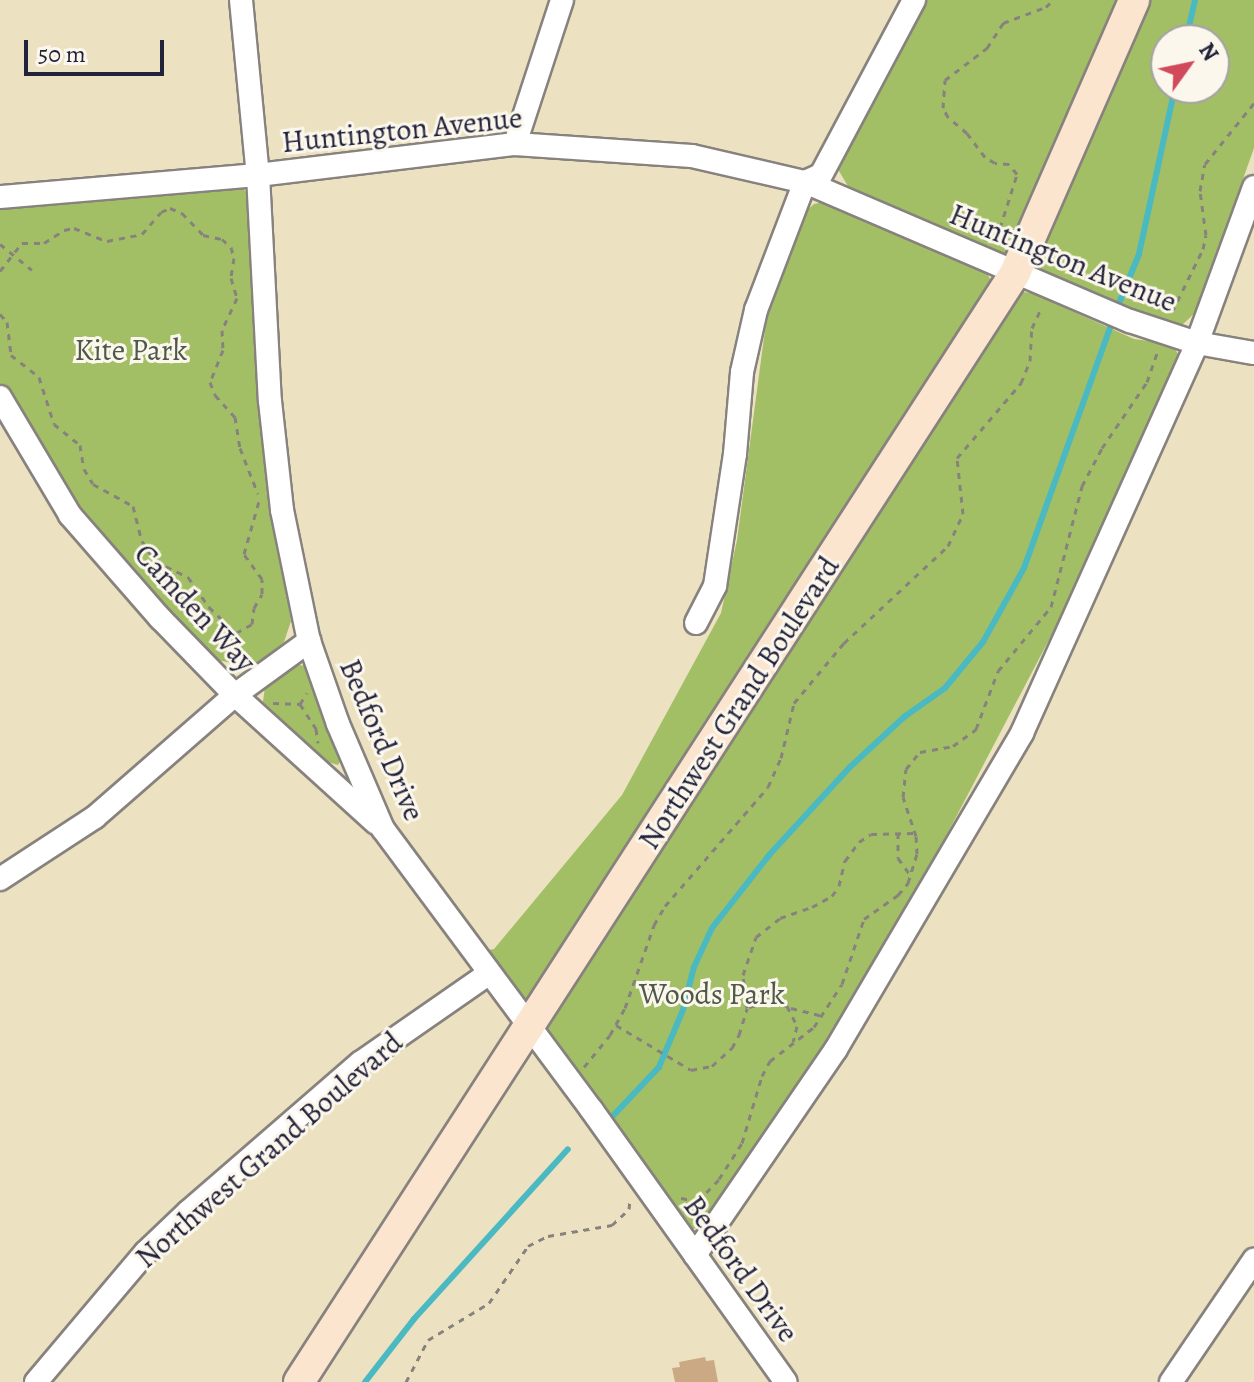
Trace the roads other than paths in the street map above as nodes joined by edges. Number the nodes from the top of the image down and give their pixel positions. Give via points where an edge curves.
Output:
1 (241, 0) edge
2 (562, 0) edge
3 (914, 0) edge
4 (1134, 0) edge
5 (515, 144) junction
6 (258, 175) junction
7 (805, 182) junction
8 (1254, 187) edge
9 (0, 197) edge
10 (1020, 261) junction
11 (1197, 343) junction
12 (1254, 353) edge
13 (0, 397) edge
14 (696, 623) dead end
15 (309, 641) junction
16 (239, 699) junction
17 (383, 829) junction
18 (0, 879) edge
19 (488, 974) junction
20 (529, 1030) junction
21 (695, 1255) junction
22 (1254, 1260) edge
23 (36, 1382) edge
24 (299, 1382) edge
25 (786, 1382) edge
26 (1171, 1382) edge

1 - 6 street, Bedford Drive
2 - 5 street
3 - 7 street via 821,175
4 - 10 street, Northwest Grand Boulevard
5 - 6 street, Huntington Avenue
5 - 7 street, Huntington Avenue via 692,156
6 - 9 street, Huntington Avenue
6 - 15 street, Bedford Drive via 280,495
7 - 10 street, Huntington Avenue
7 - 14 street via 756,310 742,372 715,586
8 - 11 street
10 - 11 street, Huntington Avenue via 1102,310
10 - 20 street, Northwest Grand Boulevard
11 - 12 street, Huntington Avenue
11 - 21 street via 1022,733 836,1049
13 - 16 street, Camden Way via 70,515
15 - 16 street
15 - 17 street, Bedford Drive
16 - 17 street, Camden Way
16 - 18 street via 95,817
17 - 19 street, Bedford Drive
19 - 20 street, Bedford Drive
19 - 23 street, Northwest Grand Boulevard via 360,1063 189,1211 146,1252
20 - 21 street, Bedford Drive
20 - 24 street, Northwest Grand Boulevard
21 - 25 street, Bedford Drive
22 - 26 street

